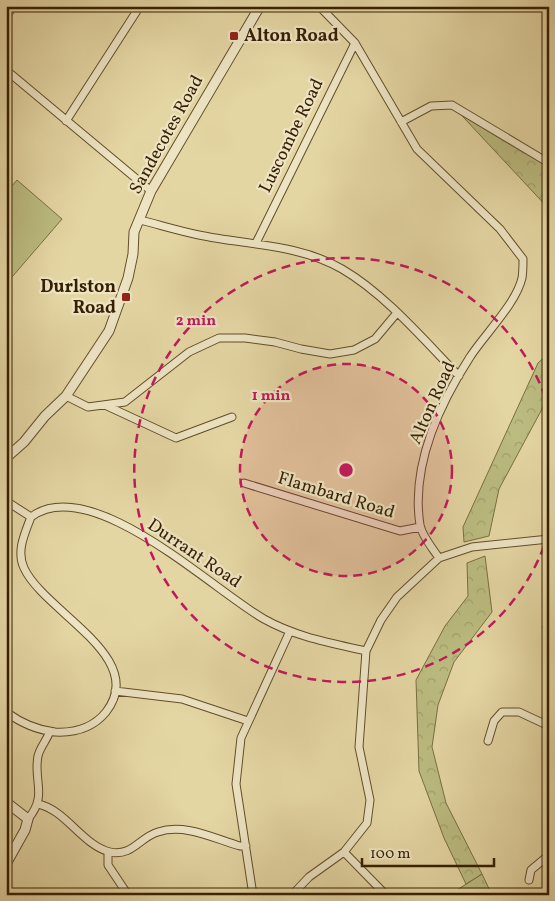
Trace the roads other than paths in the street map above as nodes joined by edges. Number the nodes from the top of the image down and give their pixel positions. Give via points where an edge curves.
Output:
1 (14, 6) edge
2 (140, 6) edge
3 (260, 6) edge
4 (319, 6) edge
5 (6, 16) edge
6 (355, 43) junction
7 (6, 70) edge
8 (66, 121) junction
9 (401, 122) junction
10 (549, 163) edge
11 (151, 191) junction
12 (140, 220) junction
13 (256, 243) junction
14 (396, 314) junction
15 (458, 376) junction
16 (66, 396) junction
17 (107, 406) junction
18 (232, 418) dead end
19 (6, 458) edge
20 (244, 483) dead end
21 (6, 501) edge
22 (32, 517) junction
23 (420, 527) junction
24 (549, 539) edge
25 (439, 558) junction
26 (290, 631) junction
27 (366, 650) junction
28 (115, 692) junction
29 (6, 712) edge
30 (248, 721) junction
31 (549, 726) edge
32 (50, 731) junction
33 (488, 741) dead end
34 (6, 802) edge
35 (38, 804) junction
36 (28, 819) junction
37 (246, 846) junction
38 (108, 852) junction
39 (344, 852) junction
40 (549, 855) edge
41 (6, 864) edge
42 (529, 880) dead end
43 (128, 895) edge
44 (253, 895) edge
45 (292, 895) edge
46 (386, 895) edge

1 - 5 street
2 - 8 street
3 - 11 street, Sandecotes Road
4 - 6 street, Alton Road
6 - 9 street, Alton Road
6 - 13 street, Luscombe Road
7 - 8 street
8 - 11 street
9 - 10 street via 430,106 452,105
9 - 15 street, Alton Road via 417,149 500,229 523,259 522,279 513,298
11 - 12 street, Sandecotes Road
12 - 13 street via 200,235
12 - 16 street, Sandecotes Road via 134,232 134,254 128,278 108,331
13 - 14 street via 316,258 340,268 366,284
14 - 15 street
14 - 17 street via 375,339 354,350 330,354 275,342 219,338 189,352 125,402
15 - 23 street, Alton Road via 427,448 420,476
16 - 17 street via 88,407
16 - 19 street, Sandecotes Road
17 - 18 street via 176,438
20 - 23 street, Flambard Road via 400,531
21 - 22 street
22 - 26 street, Durrant Road via 42,509 74,507 100,515 156,542 258,615
22 - 28 street via 21,543 23,566 33,585 98,644 117,676
23 - 25 street
24 - 25 street via 472,547
25 - 27 street via 397,597
26 - 27 street, Durrant Road
26 - 30 street
27 - 39 street via 359,747 370,800 367,823
28 - 30 street via 182,699
28 - 32 street via 108,709 90,726 74,732
29 - 32 street via 25,724
30 - 37 street via 241,738 236,784
31 - 33 street via 519,712 502,712 494,721
32 - 35 street via 38,758
34 - 36 street
35 - 36 street
35 - 38 street
36 - 41 street
37 - 38 street via 193,832 168,830 156,832 126,852
37 - 44 street
38 - 43 street via 108,865
39 - 45 street via 309,877
39 - 46 street
40 - 42 street via 531,870

